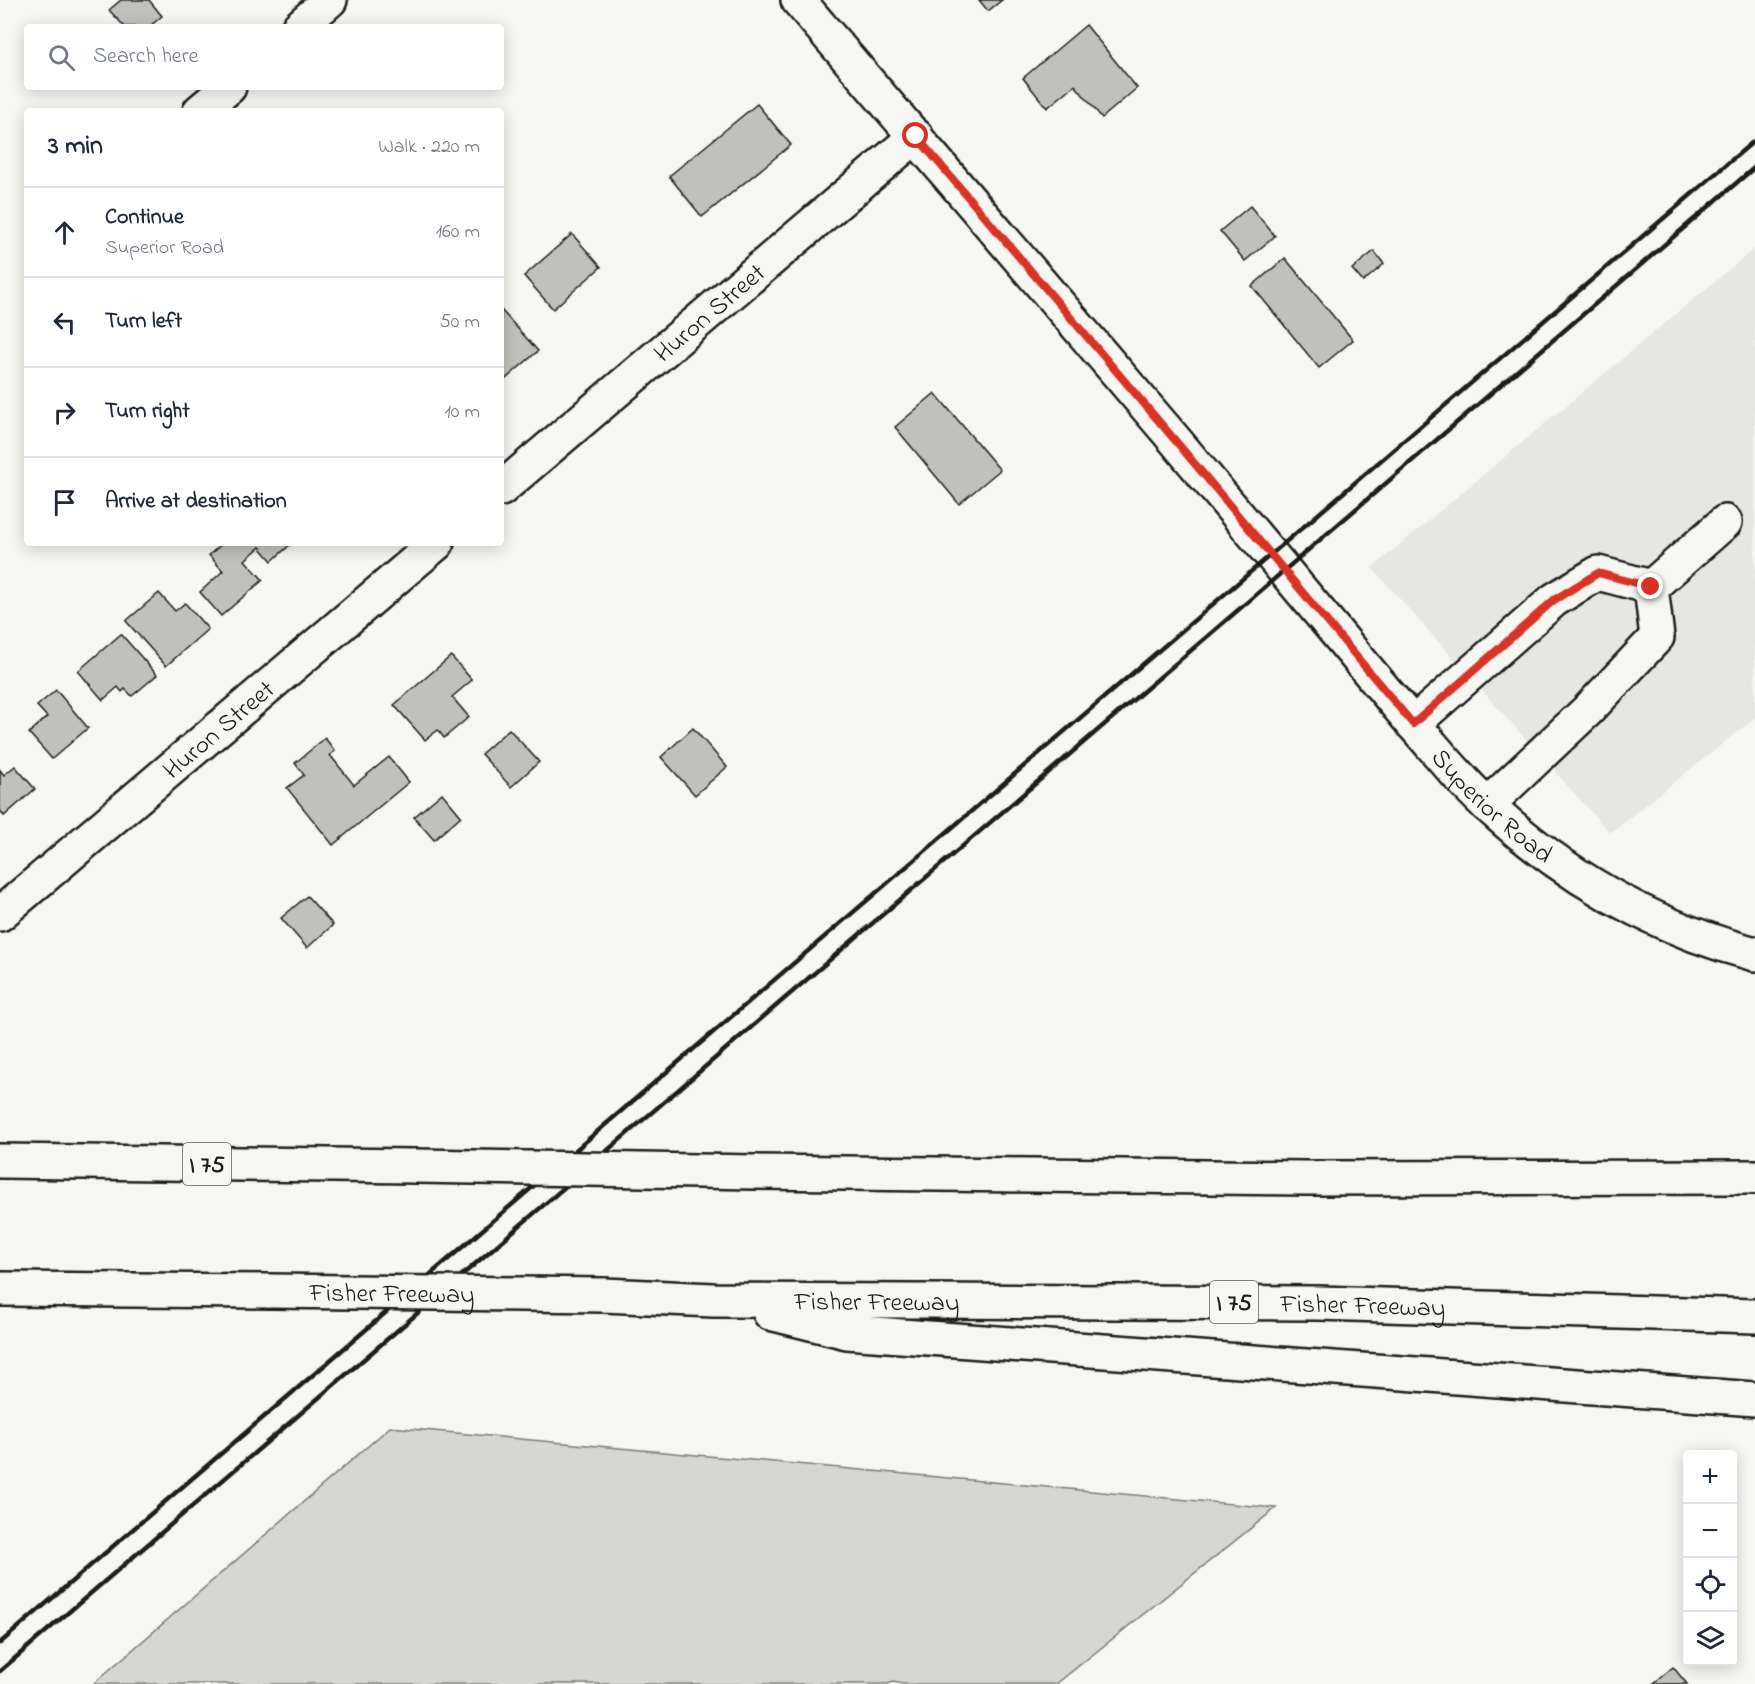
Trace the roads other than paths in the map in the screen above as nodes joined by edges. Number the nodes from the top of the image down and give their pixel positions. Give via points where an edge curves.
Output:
1 (330, 0) edge
2 (798, 0) edge
3 (302, 24) edge
4 (224, 90) edge
5 (204, 108) edge
6 (916, 136) junction
7 (504, 486) edge
8 (1725, 522) dead end
9 (433, 546) edge
10 (1651, 587) junction
11 (1413, 724) junction
12 (1487, 805) junction
13 (0, 914) edge
14 (1755, 954) edge
15 (0, 1161) edge
16 (1755, 1177) edge
17 (0, 1288) edge
18 (713, 1300) junction
19 (1755, 1316) edge
20 (1755, 1399) edge

1 - 3 main road
2 - 6 main road, Superior Road
4 - 5 main road
6 - 7 main road, Huron Street
6 - 11 main road, Superior Road
8 - 10 main road
9 - 13 main road, Huron Street
10 - 11 main road via 1598,573 1554,600
10 - 12 main road via 1657,637 1588,710
11 - 12 main road, Superior Road
12 - 14 main road, Superior Road via 1532,844 1627,906 1680,931
15 - 16 main road, I 75, bridge via 1305,1178
17 - 18 main road, Fisher Freeway / I 75, bridge via 604,1294
18 - 19 main road, Fisher Freeway / I 75 via 1318,1303
18 - 20 main road via 847,1332

